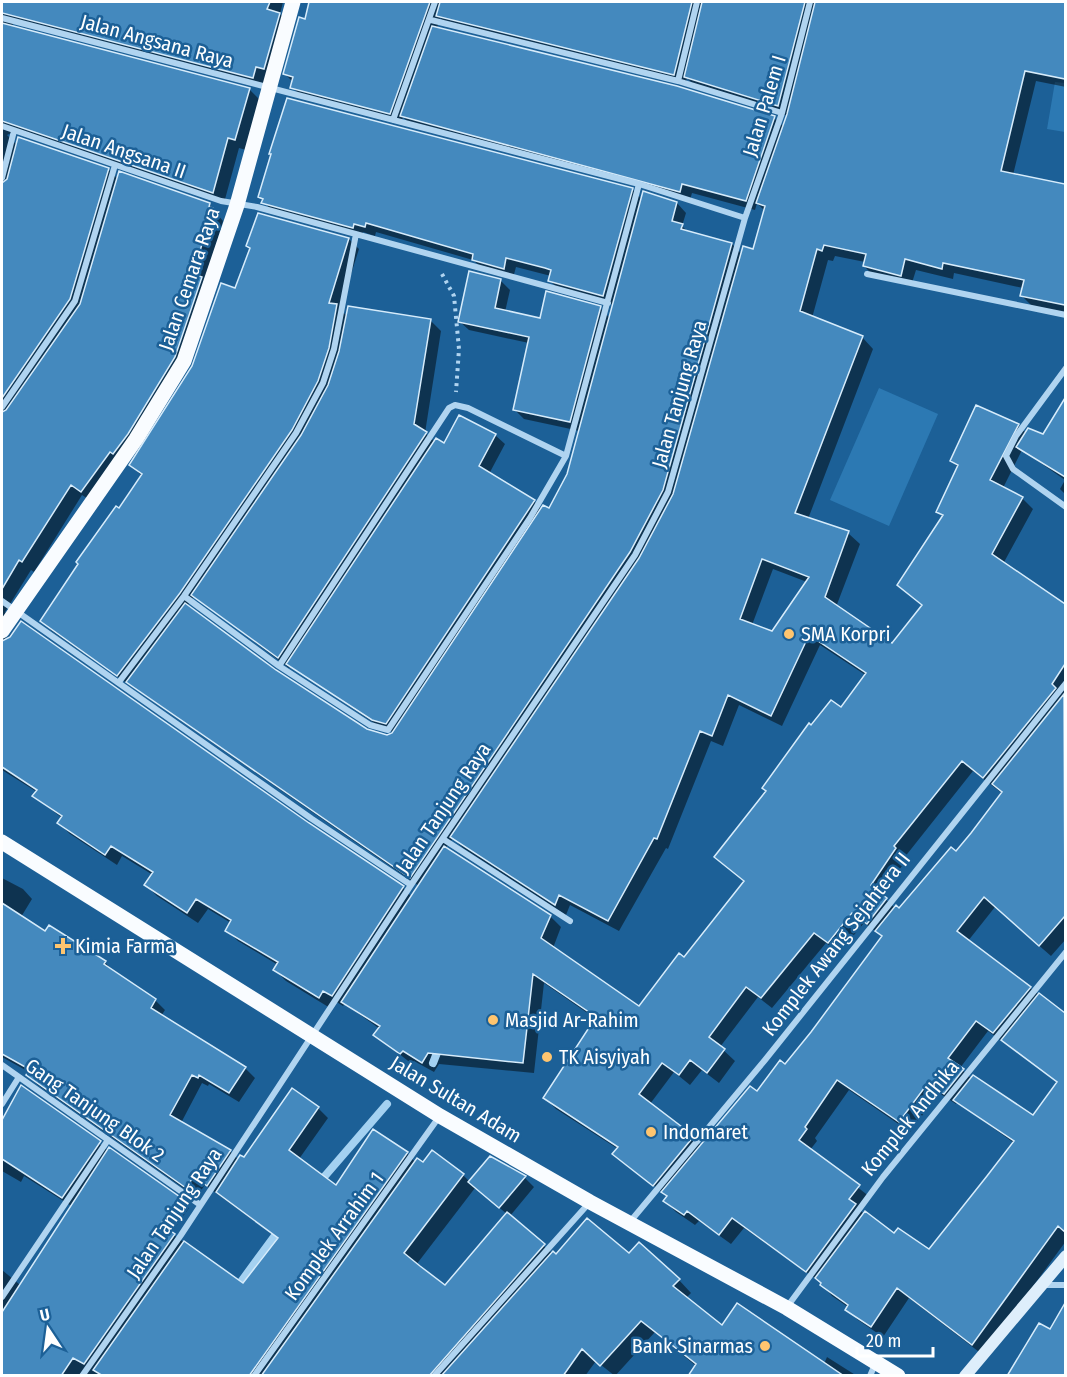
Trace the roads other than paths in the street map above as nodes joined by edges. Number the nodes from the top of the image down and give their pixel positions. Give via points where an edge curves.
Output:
1 (293, 2) edge
2 (435, 2) edge
3 (698, 2) edge
4 (810, 2) edge
5 (2, 18) edge
6 (431, 20) junction
7 (678, 81) junction
8 (269, 88) junction
9 (782, 113) junction
10 (393, 120) junction
11 (2, 126) edge
12 (14, 131) junction
13 (115, 165) junction
14 (2, 178) edge
15 (639, 184) junction
16 (237, 205) junction
17 (745, 218) junction
18 (356, 234) junction
19 (867, 274) dead end
20 (608, 303) junction
21 (1065, 315) edge
22 (1065, 369) edge
23 (2, 407) edge
24 (566, 456) junction
25 (1065, 507) edge
26 (184, 596) junction
27 (2, 601) edge
28 (16, 609) junction
29 (2, 631) edge
30 (279, 666) junction
31 (119, 682) junction
32 (1065, 683) edge
33 (443, 839) junction
34 (2, 842) edge
35 (411, 885) junction
36 (570, 921) dead end
37 (1065, 952) edge
38 (313, 1036) junction
39 (2, 1065) edge
40 (19, 1077) junction
41 (2, 1104) edge
42 (440, 1116) junction
43 (108, 1140) junction
44 (590, 1202) junction
45 (200, 1204) junction
46 (629, 1223) junction
47 (1065, 1256) edge
48 (1041, 1285) junction
49 (1065, 1285) edge
50 (2, 1297) edge
51 (787, 1308) junction
52 (873, 1369) edge
53 (82, 1376) edge
54 (254, 1376) edge
55 (434, 1376) edge
56 (898, 1376) edge
57 (965, 1376) edge

1 - 8 main road, Jalan Cemara Raya
2 - 6 street
3 - 7 street
4 - 9 street, Jalan Palem I
5 - 8 street, Jalan Angsana Raya
6 - 7 street
6 - 10 street
7 - 9 street
8 - 10 street, Jalan Angsana Raya
8 - 16 main road, Jalan Cemara Raya
9 - 17 street, Jalan Palem I
10 - 15 street, Jalan Angsana Raya
11 - 12 street, Jalan Angsana II
12 - 13 street, Jalan Angsana II
12 - 14 street
13 - 16 street, Jalan Angsana II
13 - 23 street via 75,301
15 - 17 street, Jalan Angsana Raya
15 - 20 street
16 - 18 street, Jalan Angsana II
16 - 28 main road, Jalan Cemara Raya via 184,361 136,439
17 - 33 street, Jalan Tanjung Raya via 668,492 655,521
18 - 20 street, Jalan Angsana II
18 - 26 street via 334,349 323,383 296,433
19 - 21 street
20 - 24 street
22 - 25 street via 1006,456 1013,469
24 - 30 street via 468,408 448,408
24 - 30 street via 530,518 388,730 370,725
26 - 30 street
26 - 31 street
27 - 28 street
28 - 29 main road, Jalan Cemara Raya
28 - 31 street
31 - 35 street
32 - 46 street, Komplek Awang Sejahtera II via 765,1060
33 - 35 street, Jalan Tanjung Raya
33 - 36 street
34 - 38 main road, Jalan Sultan Adam
35 - 38 street, Jalan Tanjung Raya
37 - 51 street, Komplek Andhika via 883,1177
38 - 42 main road, Jalan Sultan Adam
38 - 45 street, Jalan Tanjung Raya
39 - 40 street, Gang Tanjung Blok 2
40 - 41 street
40 - 43 street, Gang Tanjung Blok 2
42 - 44 main road, Jalan Sultan Adam
42 - 54 street, Komplek Arrahim 1
43 - 45 street, Gang Tanjung Blok 2
43 - 50 street
44 - 46 main road, Jalan Sultan Adam
44 - 55 street
45 - 53 street, Jalan Tanjung Raya
46 - 51 main road, Jalan Sultan Adam
47 - 48 street
48 - 49 street
48 - 57 street
51 - 52 main road, Jalan Sultan Adam
52 - 56 main road, Jalan Sultan Adam

